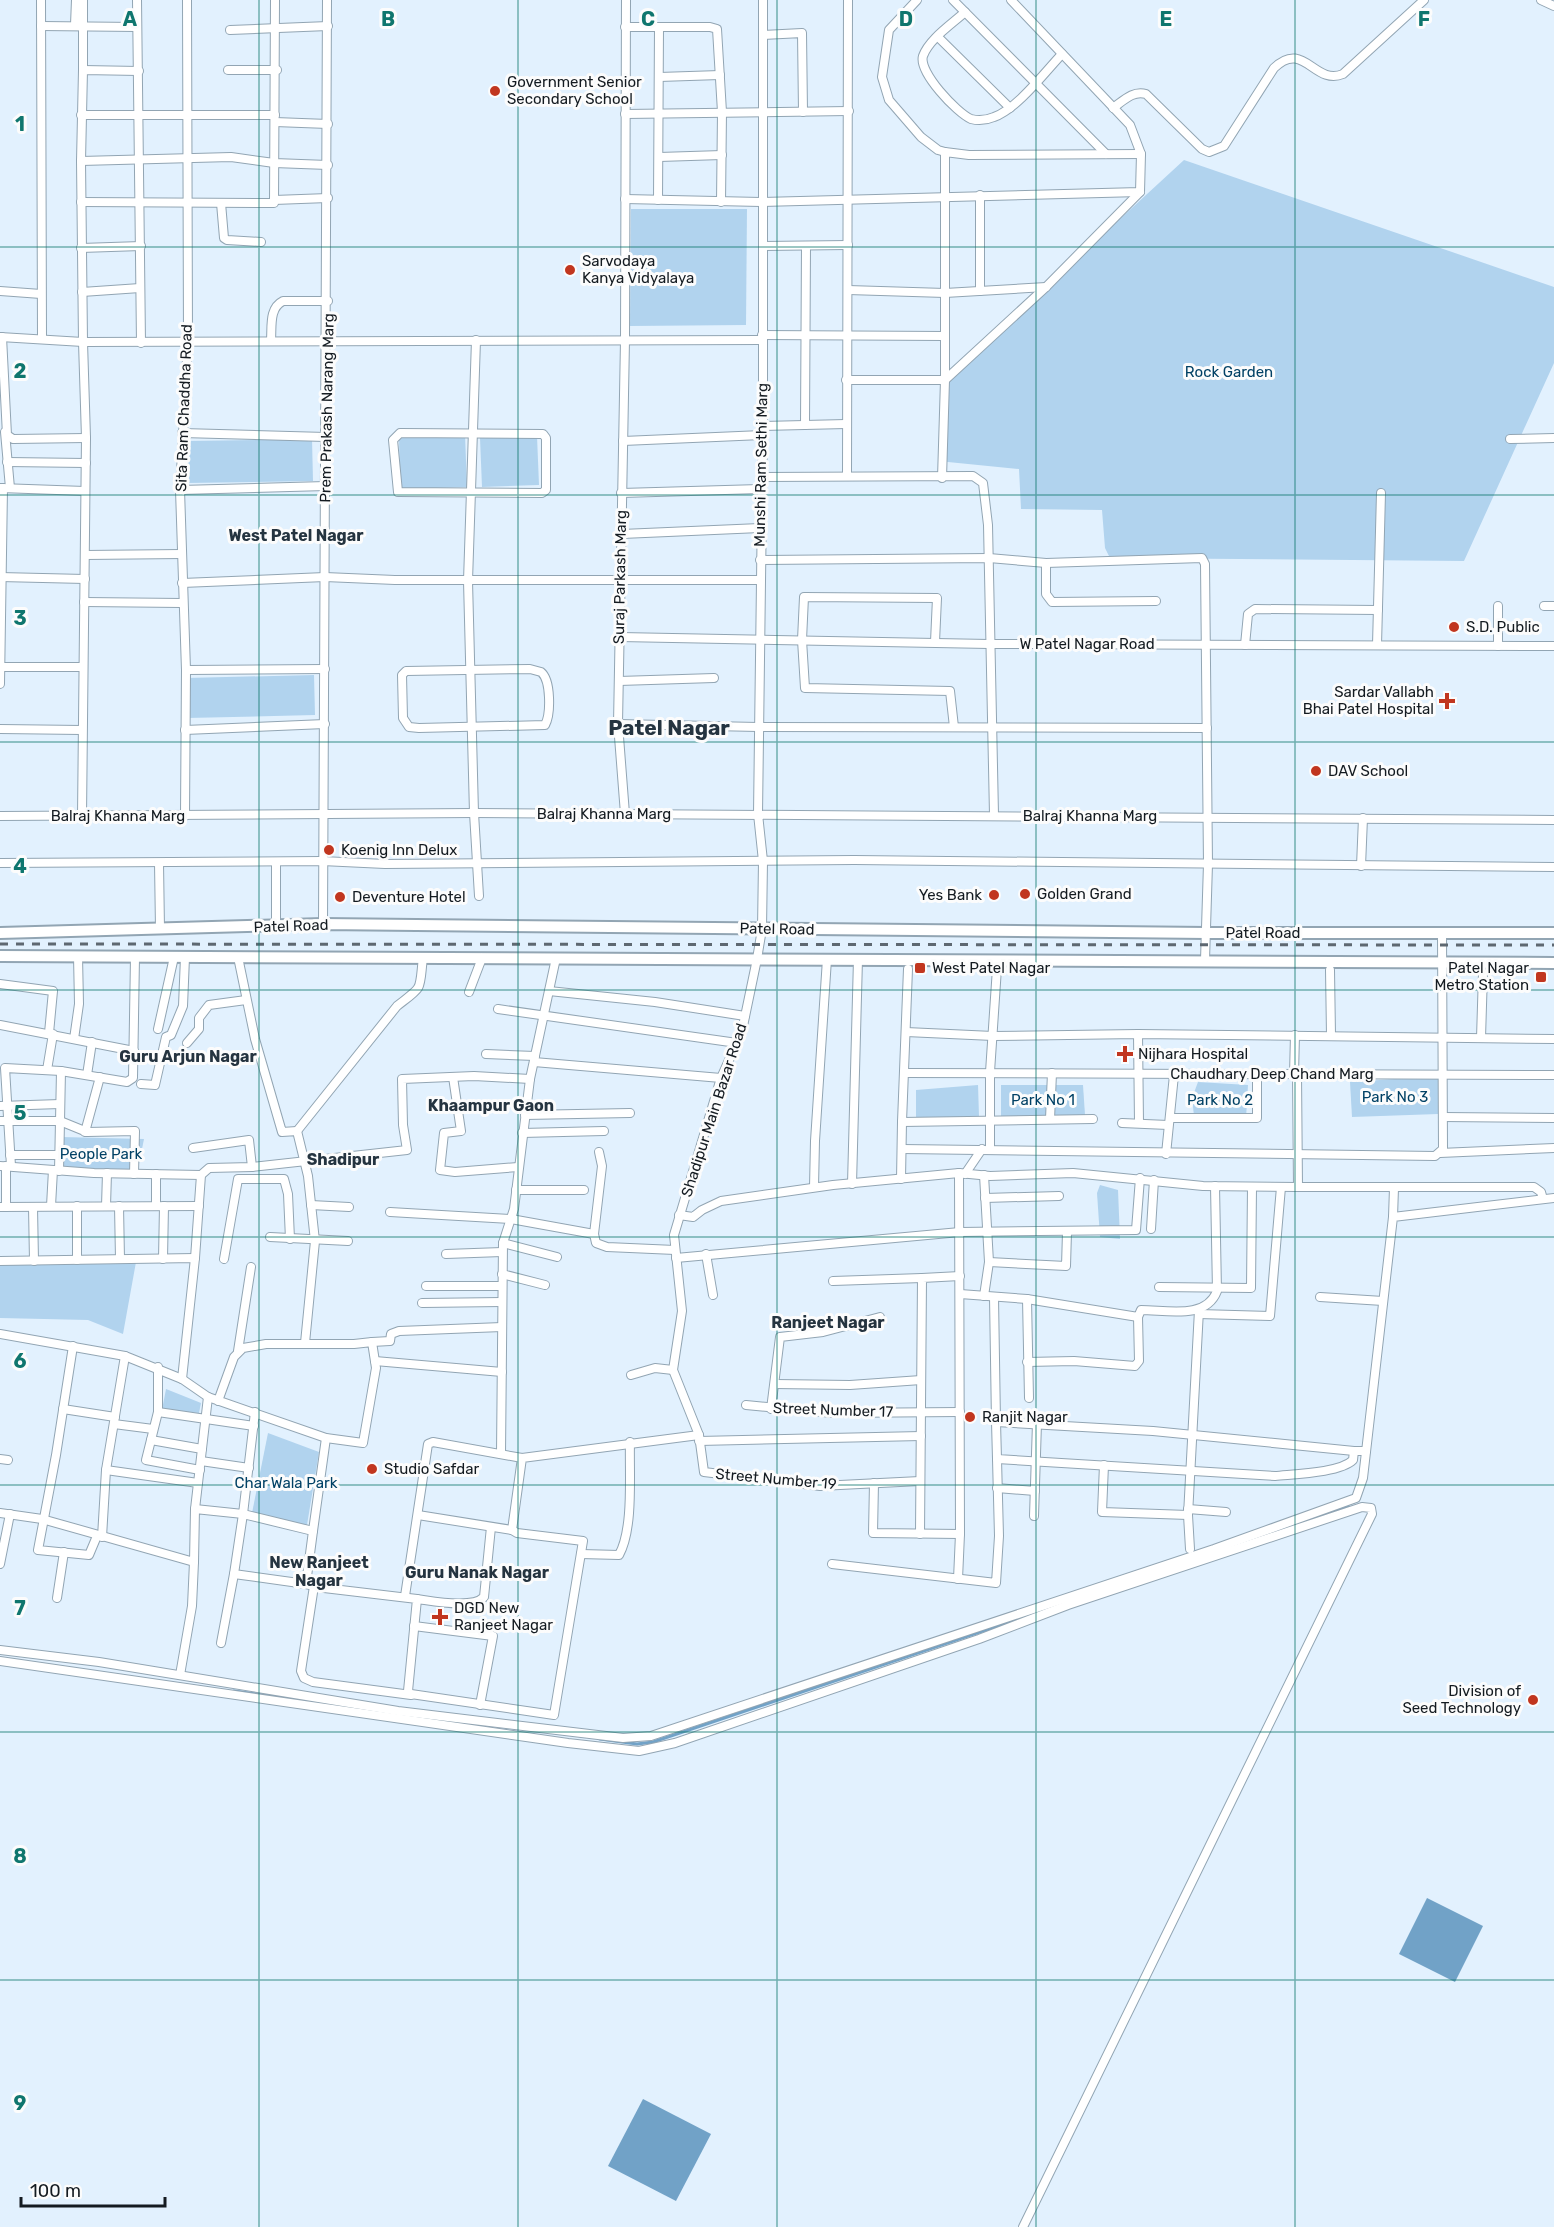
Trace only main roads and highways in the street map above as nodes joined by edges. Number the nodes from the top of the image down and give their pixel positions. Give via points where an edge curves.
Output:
1 (0, 933) edge
2 (1554, 933) edge
3 (0, 956) edge
4 (1554, 963) edge

1 - 2 main road, Patel Road via 323,924
3 - 4 main road, Patel Road

